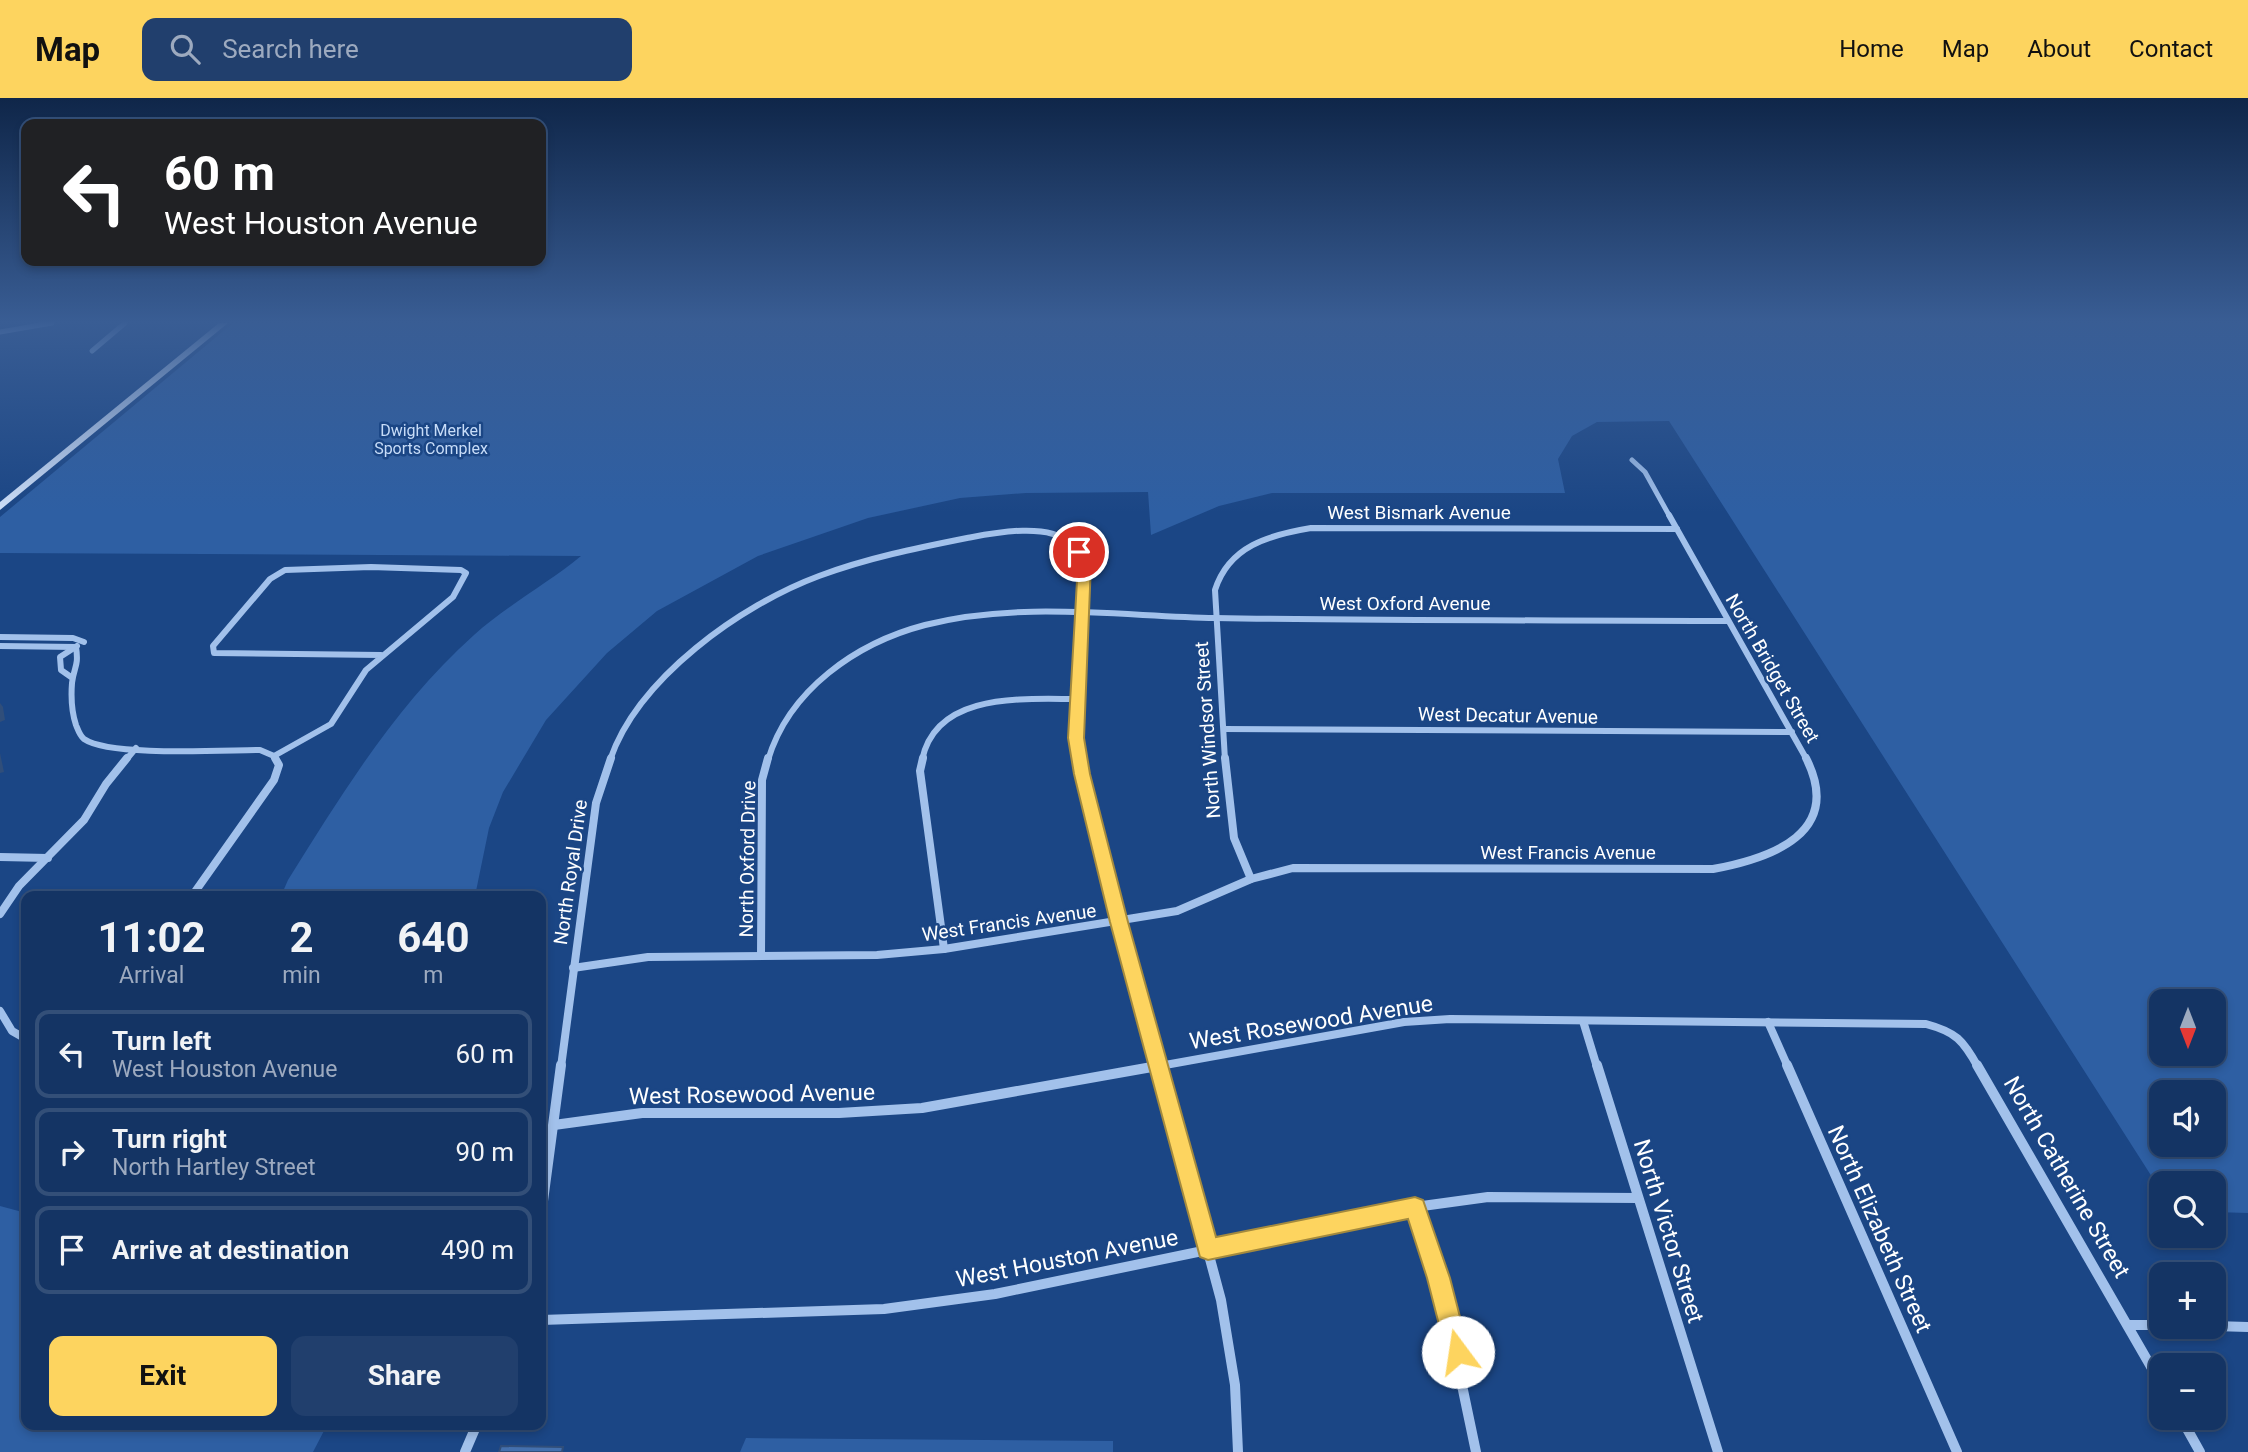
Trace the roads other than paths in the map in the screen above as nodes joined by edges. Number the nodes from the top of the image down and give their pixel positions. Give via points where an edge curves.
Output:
1 (147, 386) edge
2 (1632, 460) dead end
3 (0, 507) edge
4 (1677, 529) junction
5 (1081, 613) junction
6 (1216, 618) junction
7 (1728, 621) junction
8 (0, 637) edge
9 (22, 638) junction
10 (0, 646) edge
11 (12, 646) junction
12 (76, 647) junction
13 (381, 655) junction
14 (71, 677) junction
15 (1076, 699) junction
16 (1224, 729) junction
17 (1792, 732) junction
18 (136, 748) junction
19 (274, 756) junction
20 (1806, 828) joint
21 (0, 857) edge
22 (48, 858) junction
23 (1251, 879) junction
24 (196, 891) edge
25 (0, 914) edge
26 (1119, 922) junction
27 (944, 949) junction
28 (761, 955) junction
29 (573, 968) junction
30 (0, 1011) edge
31 (1583, 1021) junction
32 (1768, 1022) junction
33 (1951, 1031) joint
34 (21, 1037) edge
35 (1159, 1066) junction
36 (554, 1125) junction
37 (546, 1181) edge
38 (1638, 1198) junction
39 (1415, 1207) junction
40 (1208, 1249) junction
41 (546, 1320) edge
42 (2128, 1325) junction
43 (2149, 1325) edge
44 (2226, 1326) edge
45 (2248, 1327) edge
46 (2149, 1363) edge
47 (474, 1430) edge
48 (2187, 1430) edge
49 (464, 1452) edge
50 (1238, 1452) edge
51 (1476, 1452) edge
52 (1718, 1452) edge
53 (1957, 1452) edge
54 (2200, 1452) edge

1 - 3 main road
2 - 4 street, North Bridget Street via 1645,472
4 - 6 street, West Bismark Avenue via 1342,527 1282,533 1237,553 1221,571 1215,591
4 - 7 street, North Bridget Street
5 - 6 street, West Oxford Avenue
5 - 15 street
5 - 28 street, North Oxford Drive via 1007,612 923,626 841,663 810,689 790,711 774,740 762,780
5 - 29 street, North Royal Drive via 1084,563 1070,542 1050,534 1002,532 900,551 818,576 736,619 675,666 651,692 611,755 596,803
6 - 7 street, West Oxford Avenue
6 - 16 street, North Windsor Street
7 - 17 street, North Bridget Street
8 - 9 street
9 - 11 street
9 - 12 street via 83,642
10 - 11 street
11 - 12 street
12 - 14 street via 79,665
12 - 14 street via 60,657 61,670
13 - 13 street via 453,597 466,573 371,567 279,572 213,646 214,653 223,655
13 - 19 street via 331,724
14 - 18 street via 77,729 85,740
15 - 26 street via 1082,774
15 - 27 street via 984,702 950,715 930,732 920,752 919,771
16 - 17 street, West Decatur Avenue
16 - 23 street, North Windsor Street via 1234,838
17 - 20 street, North Bridget Street via 1816,783 1816,806
18 - 19 street via 260,750
18 - 22 street via 106,783 84,820
19 - 24 street via 279,765 274,780
20 - 23 street, West Francis Avenue via 1785,848 1753,863 1713,869 1330,866 1293,868
21 - 22 street
22 - 25 street via 19,886
23 - 26 street, West Francis Avenue via 1177,911
26 - 27 street, West Francis Avenue
26 - 35 street
27 - 28 street, West Francis Avenue via 877,955
28 - 29 street, West Francis Avenue via 648,957
29 - 36 street, North Royal Drive
30 - 34 street
31 - 32 street, West Rosewood Avenue
31 - 35 street, West Rosewood Avenue via 1404,1022
31 - 38 street, North Victor Street
32 - 33 street, West Rosewood Avenue via 1926,1024
32 - 53 street, North Elizabeth Street
33 - 42 street, North Catherine Street via 1967,1046
35 - 36 street, West Rosewood Avenue via 922,1108 839,1113 642,1113
35 - 40 street
36 - 37 street, North Royal Drive
38 - 39 street, West Houston Avenue via 1488,1197
38 - 52 street, North Victor Street
39 - 40 street, West Houston Avenue
39 - 51 street via 1458,1352
40 - 41 street, West Houston Avenue via 995,1294 884,1309
40 - 50 street via 1233,1373
42 - 43 street
42 - 46 street, North Catherine Street
44 - 45 street
47 - 49 street
48 - 54 street

